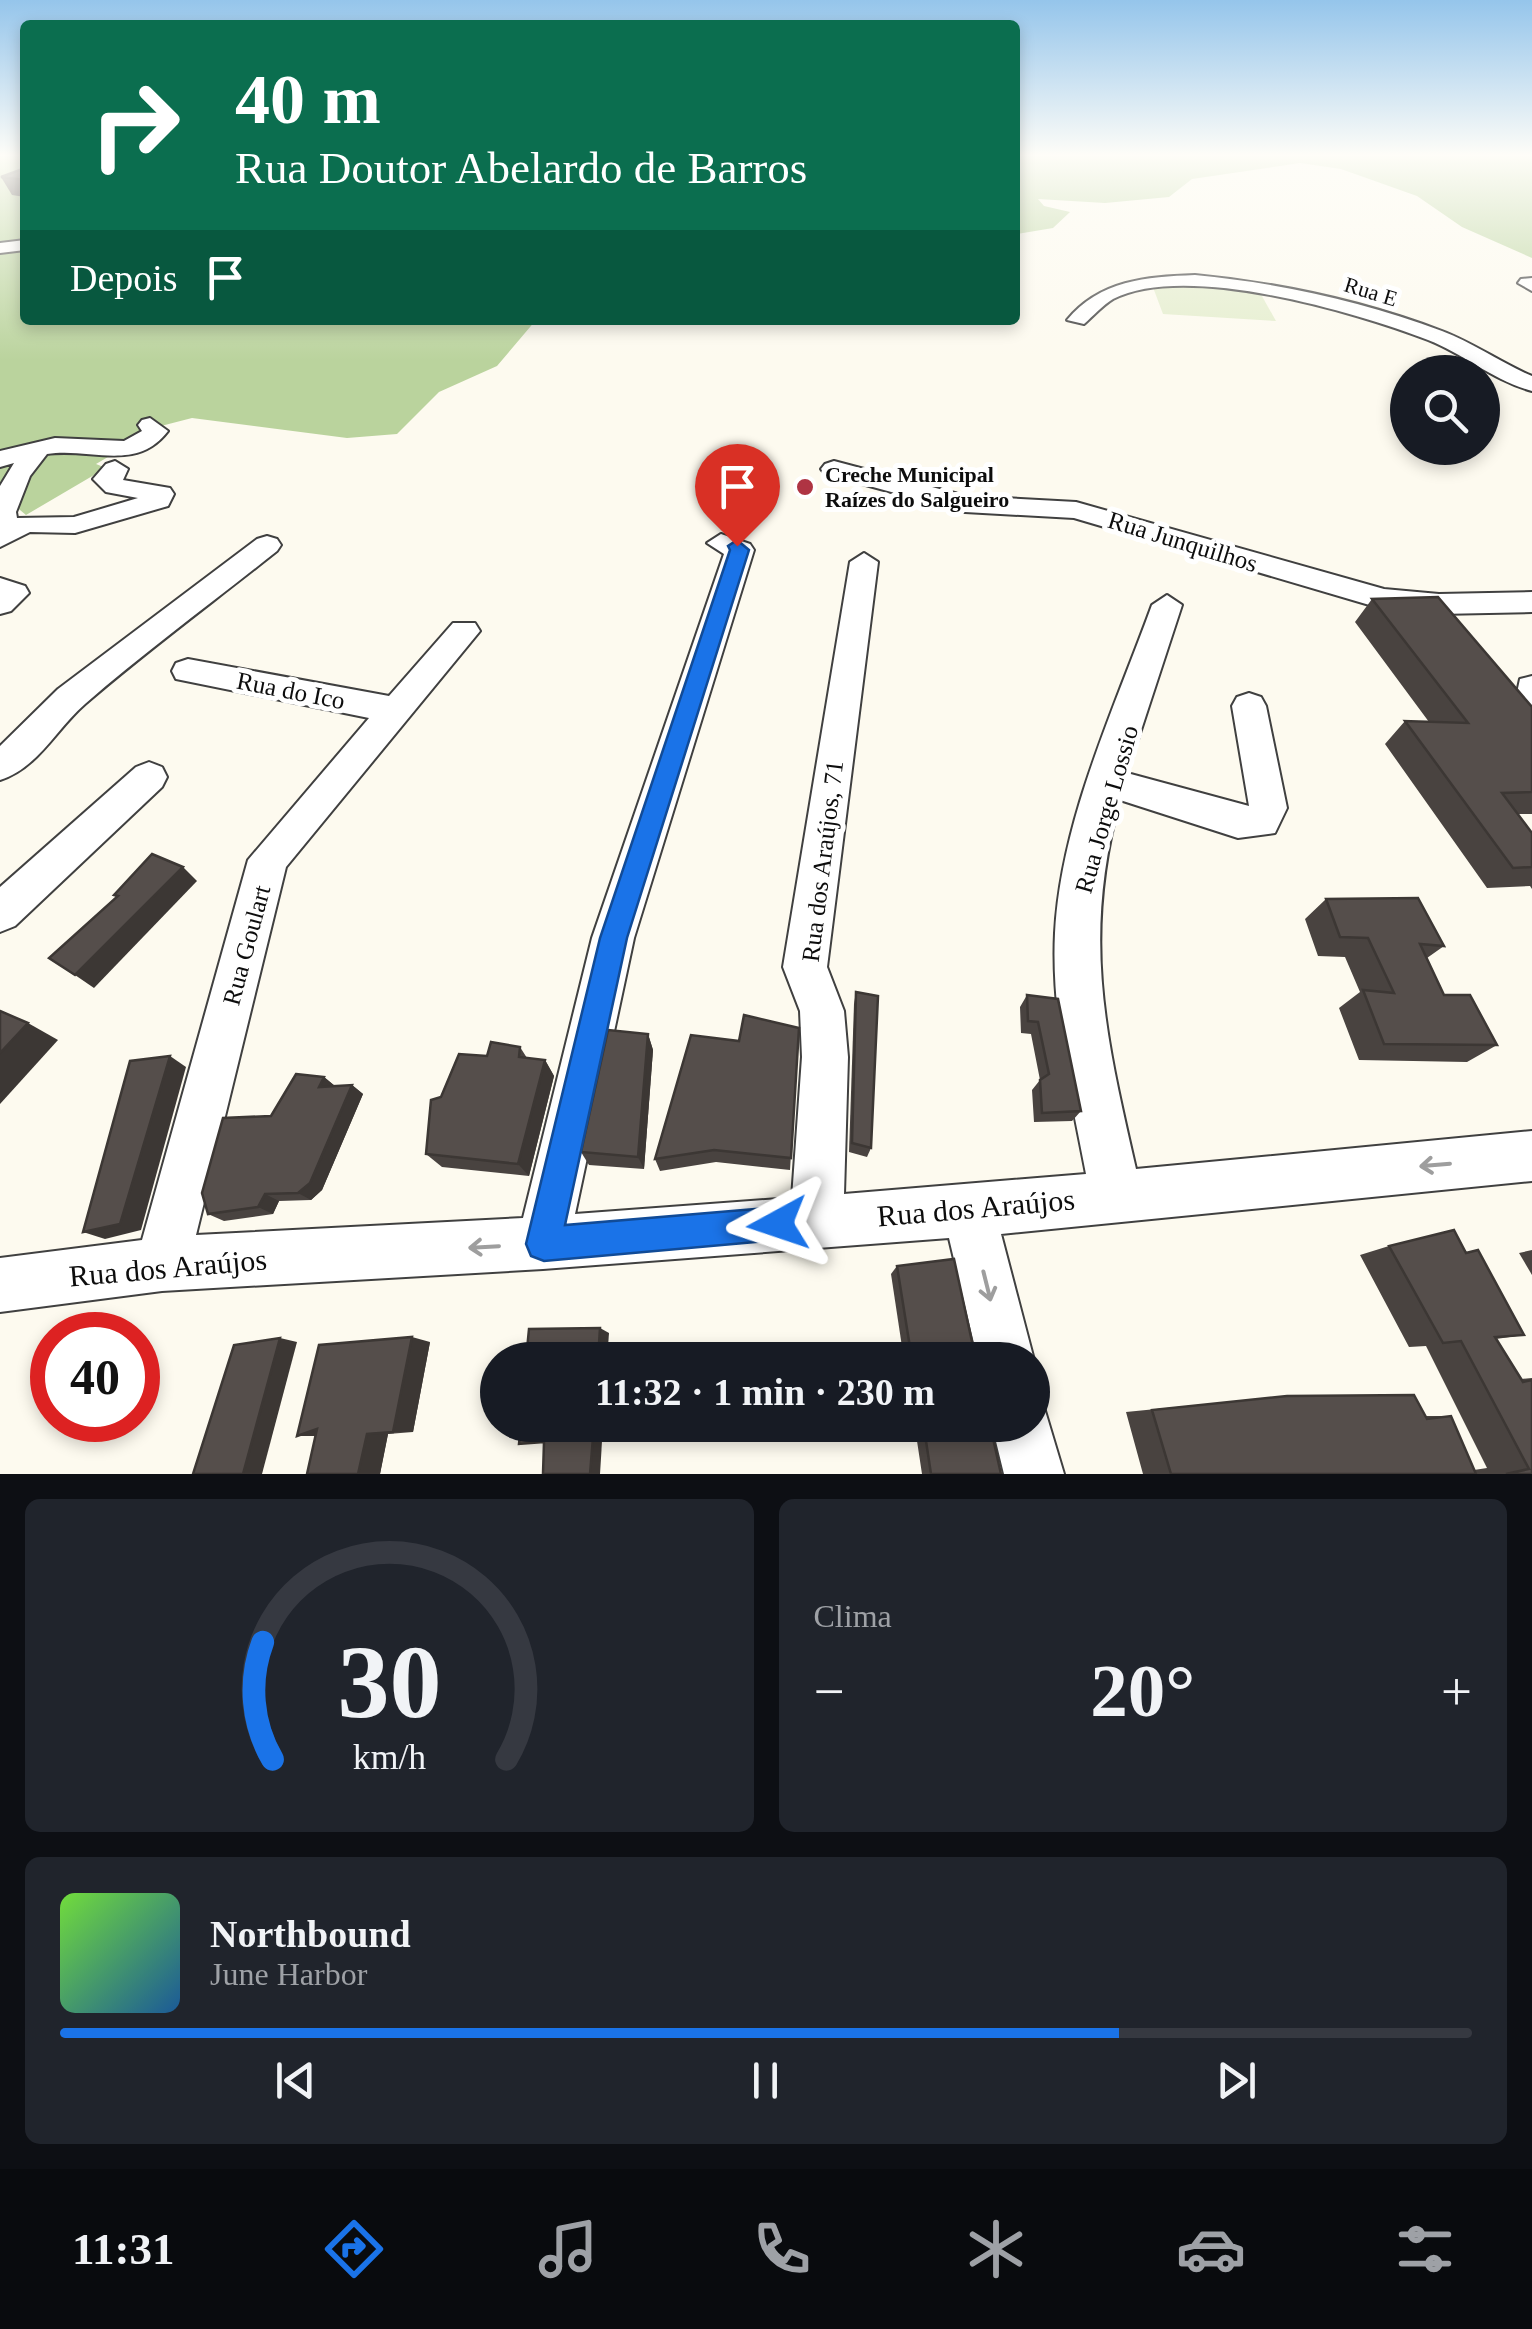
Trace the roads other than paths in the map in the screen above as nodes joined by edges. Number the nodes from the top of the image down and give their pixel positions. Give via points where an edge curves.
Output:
1 (1308, 297) junction
2 (1272, 300) dead end
3 (1077, 320) dead end
4 (1532, 384) edge
5 (150, 425) dead end
6 (39, 448) junction
7 (0, 459) edge
8 (116, 468) dead end
9 (834, 469) dead end
10 (4, 535) edge
11 (721, 543) dead end
12 (267, 546) dead end
13 (864, 562) dead end
14 (0, 588) edge
15 (1532, 602) edge
16 (0, 604) edge
17 (1168, 605) dead end
18 (464, 631) dead end
19 (188, 671) dead end
20 (1249, 706) dead end
21 (395, 710) junction
22 (0, 766) edge
23 (149, 777) dead end
24 (1110, 782) junction
25 (0, 913) edge
26 (1532, 1156) edge
27 (1116, 1195) junction
28 (969, 1212) junction
29 (817, 1220) junction
30 (544, 1244) junction
31 (162, 1264) junction
32 (0, 1285) edge
33 (1002, 1342) edge
34 (1026, 1442) edge
35 (1034, 1474) edge

1 - 2 street
1 - 3 street, Rua E via 1256,285 1157,282 1098,300
1 - 4 street, Rua E via 1436,336
5 - 6 street via 156,431 150,438 127,451
6 - 7 street
6 - 10 street via 2,512
8 - 10 street via 106,479 115,486 161,494 159,500 75,525 25,524
9 - 15 street, Rua Junquilhos via 965,504 1076,510 1382,599
11 - 30 street via 740,550 613,938
12 - 22 street via 70,698
13 - 29 street, Rua dos Araújos, 71 via 805,967 822,1012 825,1057
14 - 16 street via 14,593
17 - 24 street, Rua Jorge Lossio
18 - 21 street, Rua Goulart
19 - 21 street, Rua do Ico
20 - 24 street via 1268,808 1262,822 1238,822
21 - 31 street, Rua Goulart via 268,860
23 - 25 street
24 - 27 street, Rua Jorge Lossio via 1082,878 1076,934
26 -> 27 street, Rua dos Araújos
27 - 28 street, Rua dos Araújos
28 - 29 street, Rua dos Araújos
28 -> 33 street
29 - 30 street, Rua dos Araújos
30 -> 31 street, Rua dos Araújos
31 - 32 street, Rua dos Araújos
34 - 35 street

